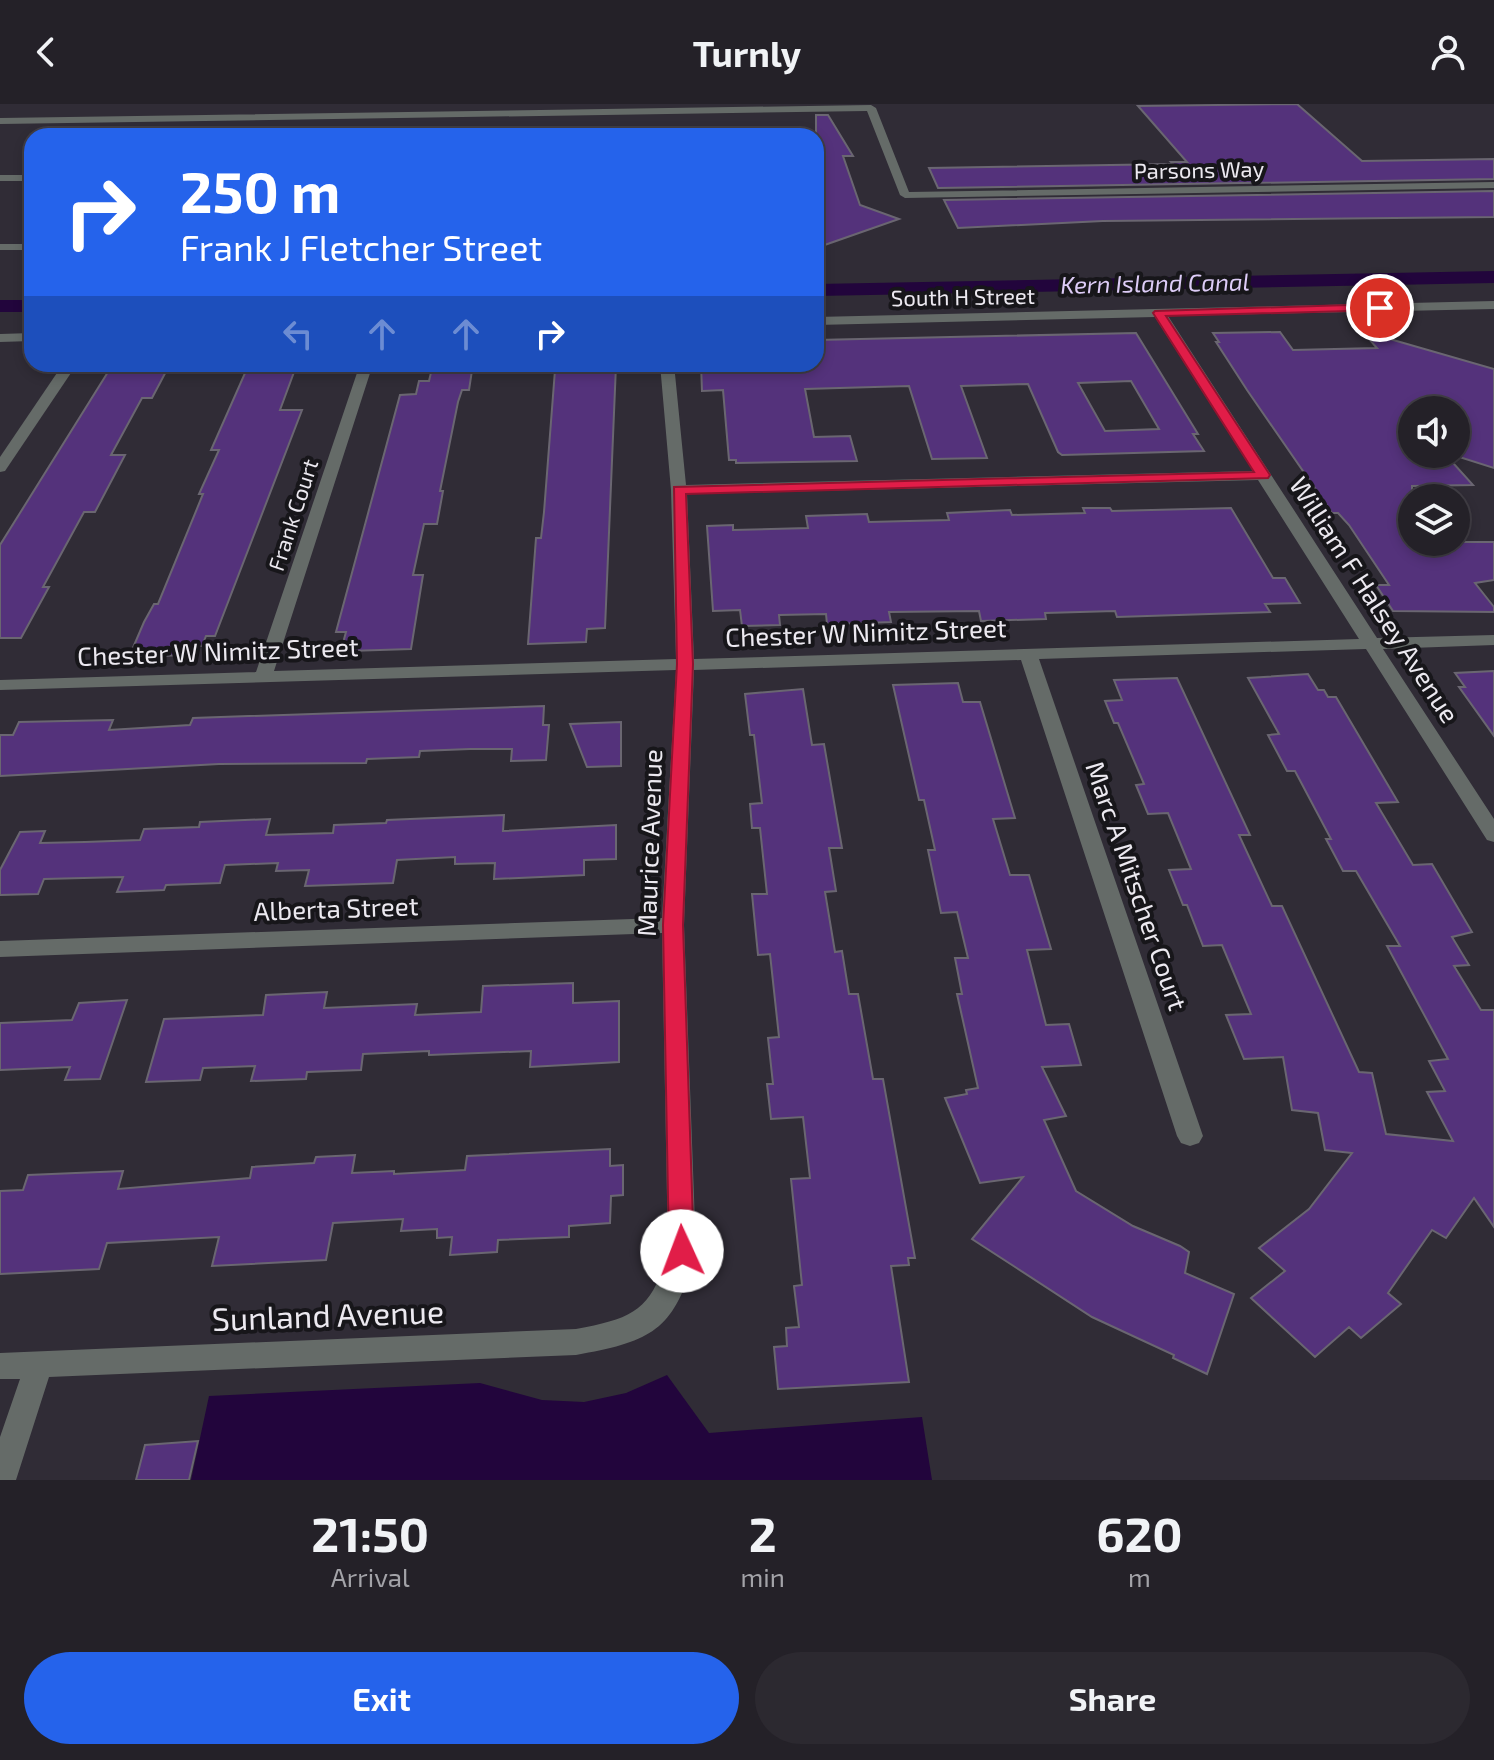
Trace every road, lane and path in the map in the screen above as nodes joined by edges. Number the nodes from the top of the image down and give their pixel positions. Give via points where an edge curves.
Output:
1 (374, 104) edge
2 (782, 107) edge
3 (366, 121) junction
4 (1, 122) edge
5 (0, 178) edge
6 (24, 178) edge
7 (1494, 185) edge
8 (0, 247) edge
9 (24, 247) edge
10 (1494, 305) edge
11 (1159, 313) junction
12 (824, 321) edge
13 (24, 337) edge
14 (0, 338) edge
15 (65, 372) edge
16 (363, 372) edge
17 (668, 372) edge
18 (0, 468) edge
19 (1263, 475) junction
20 (679, 490) junction
21 (1494, 640) edge
22 (1371, 644) junction
23 (1028, 654) junction
24 (685, 664) junction
25 (263, 677) junction
26 (0, 685) edge
27 (1494, 835) edge
28 (673, 925) junction
29 (0, 949) edge
30 (1190, 1136) dead end
31 (655, 1318) joint
32 (39, 1364) junction
33 (0, 1366) edge
34 (1, 1480) edge

1 - 3 street
2 - 3 street
2 - 7 street, Parsons Way via 871,108 905,195
3 - 4 street
5 - 6 street
8 - 9 street
10 - 11 street, South H Street
11 - 12 street, South H Street
11 - 19 street, William F Halsey Avenue
13 - 14 street
15 - 18 street
16 - 25 street, Frank Court
17 - 20 street, Maurice Avenue
19 - 20 street
19 - 22 street, William F Halsey Avenue
20 - 24 street, Maurice Avenue
21 - 22 street, Chester W Nimitz Street
22 - 23 street, Chester W Nimitz Street
22 - 27 street, William F Halsey Avenue
23 - 24 street, Chester W Nimitz Street
23 - 30 street, Marc A Mitscher Court
24 - 25 street, Chester W Nimitz Street
24 - 28 street, Maurice Avenue
25 - 26 street, Chester W Nimitz Street
28 - 29 street, Alberta Street
28 - 31 street, Maurice Avenue via 682,1251 674,1285
31 - 32 street, Sunland Avenue via 620,1335 576,1342
32 - 33 street, Sunland Avenue
32 - 34 street

